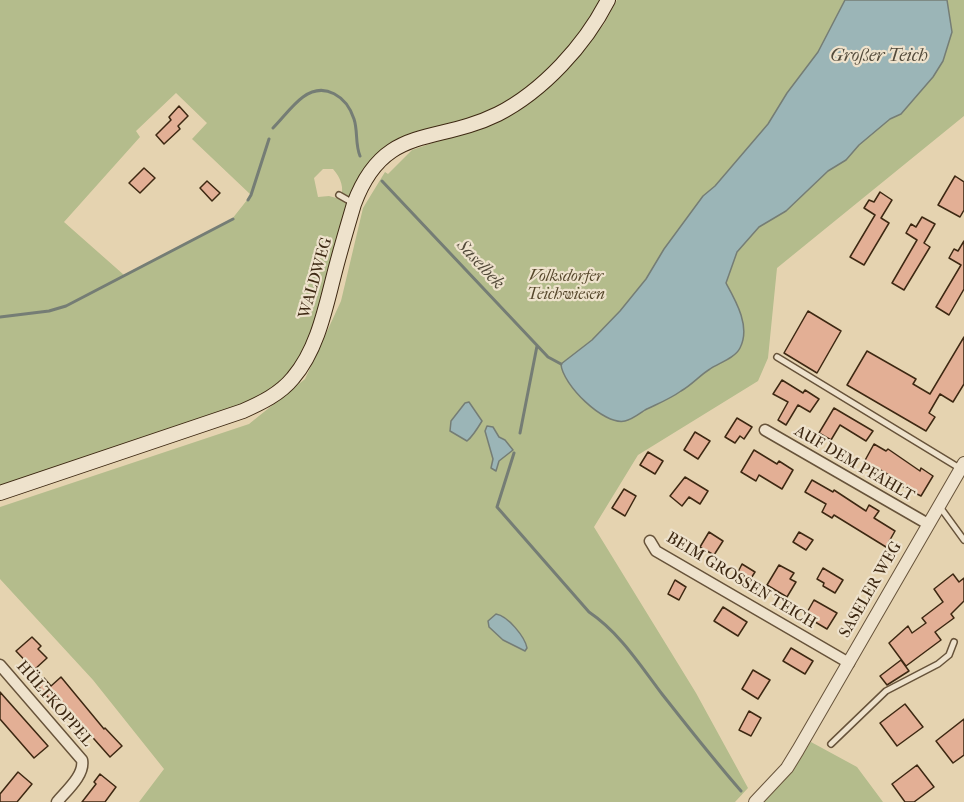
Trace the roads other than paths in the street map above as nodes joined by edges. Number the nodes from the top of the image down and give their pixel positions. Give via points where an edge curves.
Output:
1 (608, 0) edge
2 (339, 195) dead end
3 (354, 204) junction
4 (777, 357) dead end
5 (765, 430) dead end
6 (963, 465) edge
7 (0, 493) edge
8 (939, 506) junction
9 (928, 524) junction
10 (964, 540) edge
11 (650, 541) dead end
12 (954, 642) dead end
13 (849, 663) junction
14 (0, 665) edge
15 (831, 744) dead end
16 (57, 802) edge
17 (753, 802) edge

1 - 3 main road, WALDWEG via 579,43 532,91 482,121 397,147 371,170
2 - 3 lane
3 - 7 main road, WALDWEG via 320,326 302,365 271,398 243,411
4 - 6 lane
5 - 9 street, AUF DEM PFAHLT
6 - 8 street, SASELER WEG
8 - 9 street, SASELER WEG
8 - 10 lane
9 - 13 street, SASELER WEG
11 - 13 street, BEIM GROSSEN TEICH via 656,551
12 - 15 lane via 938,664 886,691
13 - 17 street, SASELER WEG via 807,733
14 - 16 street, HÜLTKOPPEL via 80,755 81,772

